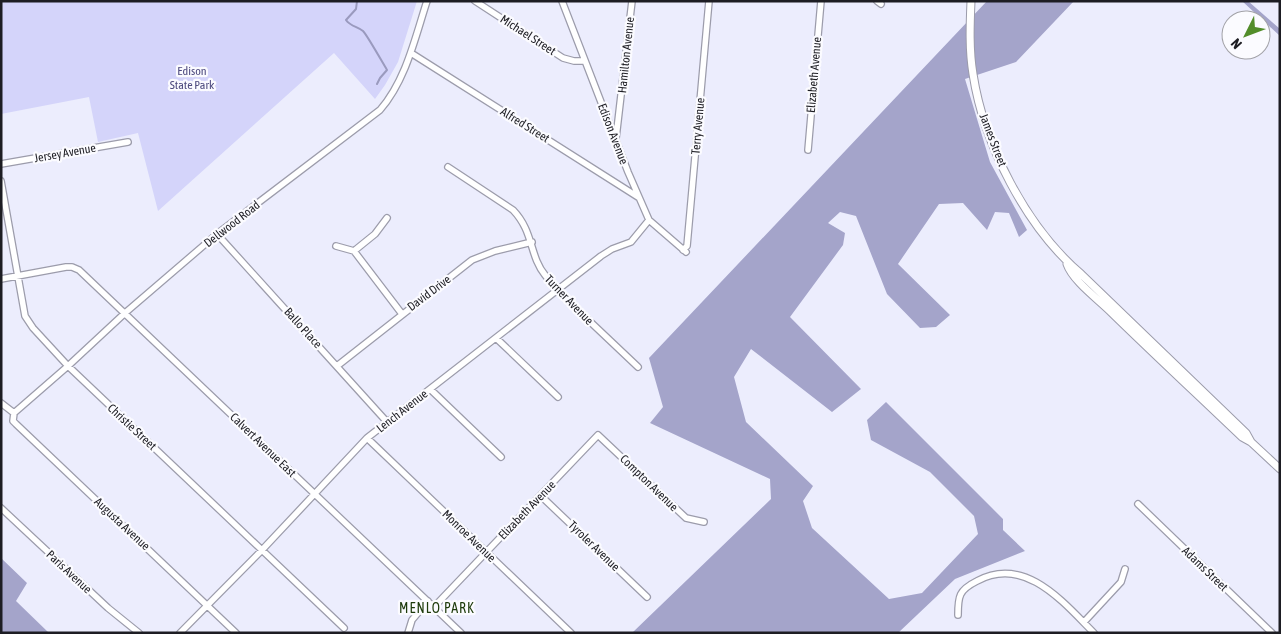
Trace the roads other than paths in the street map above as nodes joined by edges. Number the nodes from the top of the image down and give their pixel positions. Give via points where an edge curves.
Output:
1 (427, 1) edge
2 (475, 1) edge
3 (562, 1) edge
4 (632, 1) edge
5 (709, 1) edge
6 (821, 1) edge
7 (971, 1) edge
8 (411, 53) junction
9 (584, 61) junction
10 (616, 138) junction
11 (128, 142) dead end
12 (808, 150) dead end
13 (1, 164) edge
14 (448, 167) dead end
15 (1, 181) edge
16 (638, 197) junction
17 (387, 218) dead end
18 (649, 220) junction
19 (217, 234) junction
20 (532, 242) junction
21 (336, 246) dead end
22 (354, 251) junction
23 (684, 251) joint
24 (18, 276) junction
25 (1, 279) edge
26 (558, 290) junction
27 (125, 313) junction
28 (402, 314) junction
29 (496, 338) junction
30 (68, 366) junction
31 (337, 366) junction
32 (638, 367) dead end
33 (430, 389) junction
34 (558, 397) dead end
35 (1, 402) edge
36 (14, 414) junction
37 (387, 422) junction
38 (598, 435) joint
39 (367, 438) junction
40 (501, 457) dead end
41 (1280, 469) edge
42 (314, 494) junction
43 (542, 496) junction
44 (1138, 504) dead end
45 (1, 508) edge
46 (704, 522) dead end
47 (262, 550) junction
48 (486, 553) junction
49 (1125, 569) dead end
50 (647, 597) dead end
51 (428, 601) junction
52 (206, 604) junction
53 (434, 607) junction
54 (958, 615) dead end
55 (1084, 622) junction
56 (344, 628) dead end
57 (139, 633) edge
58 (180, 633) edge
59 (236, 633) edge
60 (408, 633) edge
61 (461, 633) edge
62 (571, 633) edge
63 (1094, 633) edge
64 (1272, 633) edge

1 - 8 street, Dellwood Road
2 - 9 street, Michael Street via 564,58
3 - 9 street, Edison Avenue
4 - 10 street, Hamilton Avenue
5 - 23 street, Terry Avenue
6 - 12 street, Elizabeth Avenue
7 - 41 street, James Street via 970,47 984,121 1006,176 1042,232 1076,278
8 - 16 street, Alfred Street
8 - 19 street, Dellwood Road via 393,92 380,110
9 - 10 street, Edison Avenue
10 - 16 street, Edison Avenue
11 - 13 street, Jersey Avenue
14 - 20 street, Turner Avenue via 513,210 524,223
15 - 24 street, Christie Street
16 - 18 street, Edison Avenue
17 - 22 street via 375,234
18 - 23 street, Edison Avenue
18 - 26 street, Lench Avenue via 632,242 601,256
19 - 27 street, Dellwood Road
19 - 31 street, Ballo Place
20 - 26 street, Turner Avenue via 539,266
20 - 28 street, David Drive via 472,260
21 - 22 street
22 - 28 street
24 - 25 street
24 - 27 street, Calvert Avenue East via 72,267
24 - 30 street, Christie Street via 27,319
26 - 29 street, Lench Avenue
26 - 32 street, Turner Avenue
27 - 30 street, Dellwood Road
27 - 42 street, Calvert Avenue East
28 - 31 street, David Drive
29 - 33 street, Lench Avenue
29 - 34 street
30 - 36 street, Dellwood Road
30 - 47 street, Christie Street
31 - 37 street, Ballo Place
33 - 37 street, Lench Avenue
33 - 40 street
35 - 36 street
36 - 52 street, Augusta Avenue via 16,424
37 - 39 street, Lench Avenue
38 - 43 street, Elizabeth Avenue
38 - 46 street, Compton Avenue via 686,518
39 - 42 street, Lench Avenue
39 - 48 street, Monroe Avenue
42 - 47 street, Lench Avenue
42 - 51 street, Calvert Avenue East
43 - 48 street, Elizabeth Avenue
43 - 50 street, Tyroler Avenue
44 - 64 street, Adams Street
45 - 57 street, Paris Avenue
47 - 52 street, Lench Avenue
47 - 56 street, Christie Street
48 - 53 street, Elizabeth Avenue
48 - 62 street, Monroe Avenue
49 - 55 street via 1121,582
51 - 53 street, Calvert Avenue East
51 - 60 street via 412,620
52 - 58 street, Lench Avenue
52 - 59 street, Augusta Avenue
53 - 61 street, Calvert Avenue East
54 - 55 street via 960,593 967,586 995,574 1012,574 1043,585
55 - 63 street

